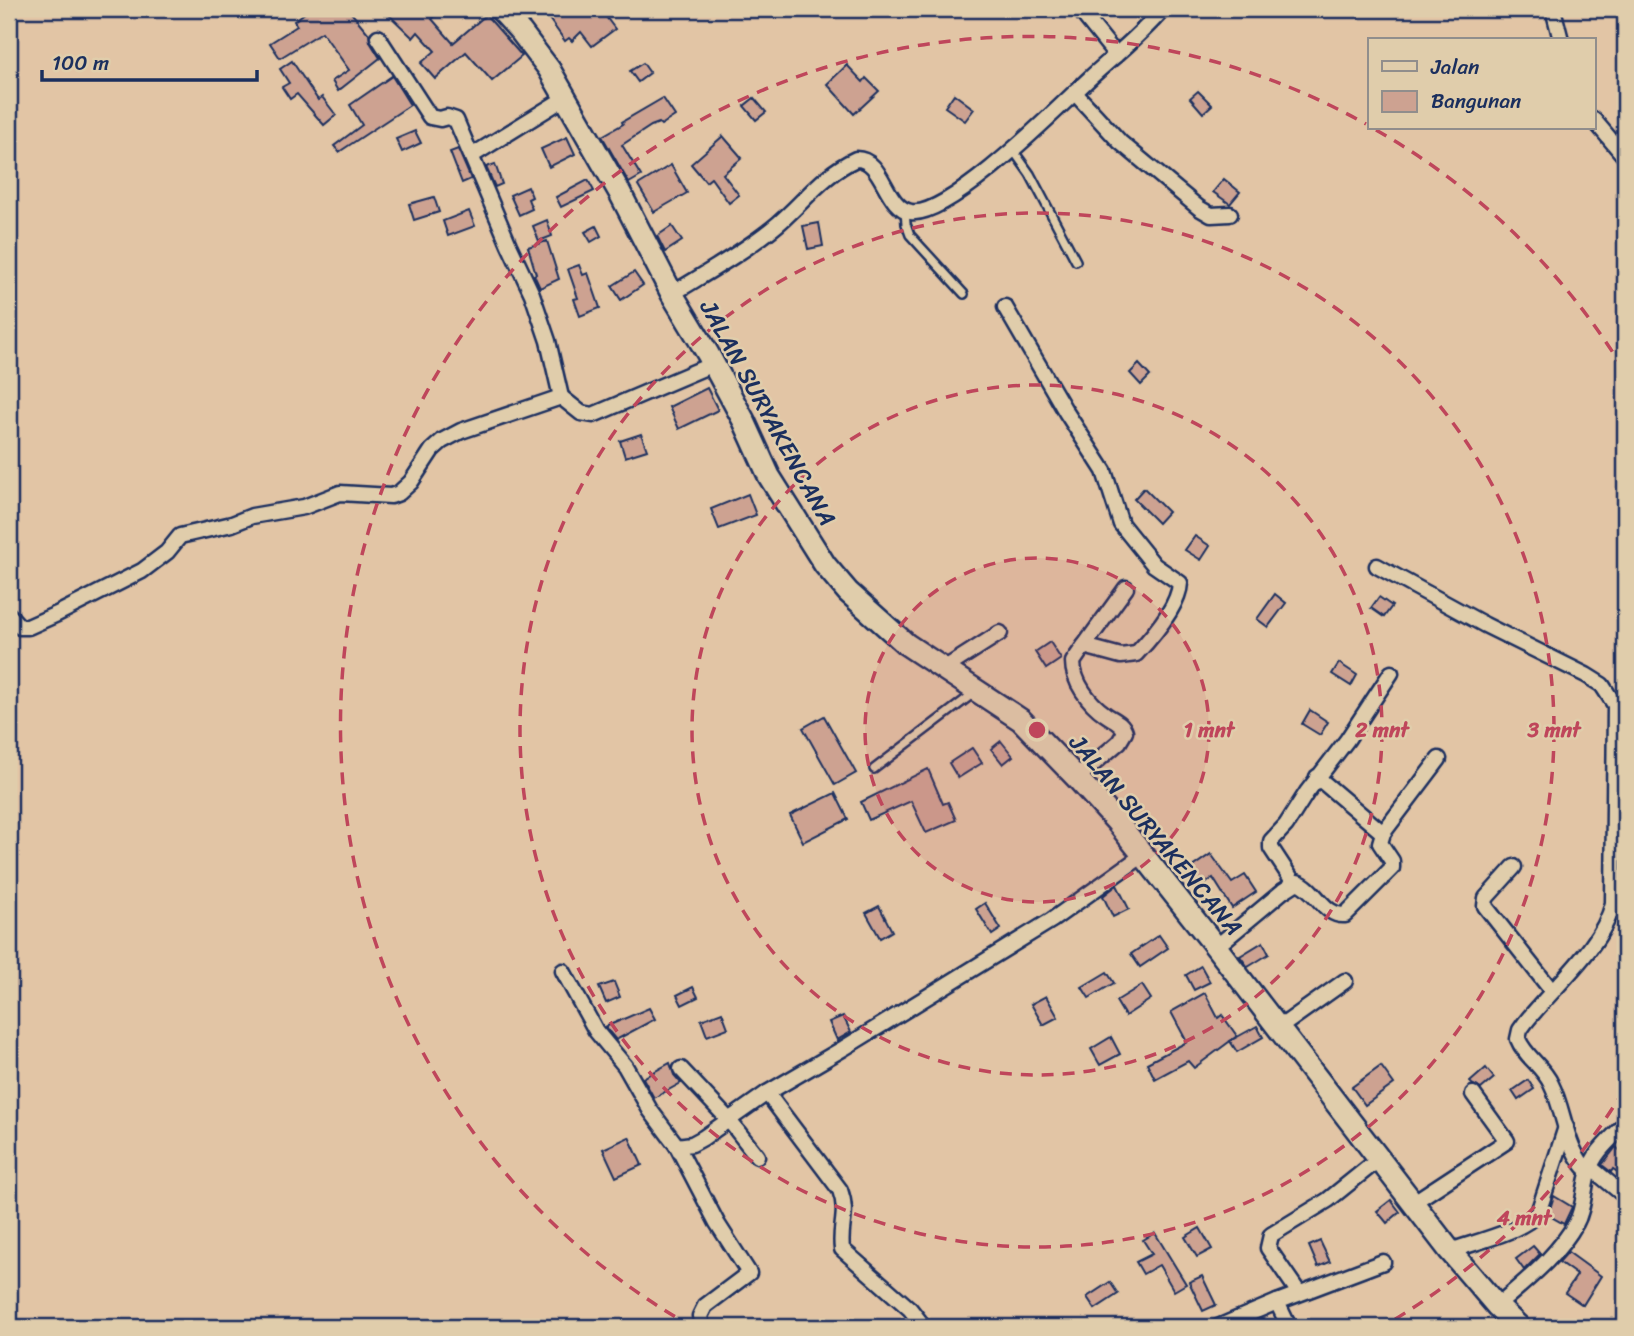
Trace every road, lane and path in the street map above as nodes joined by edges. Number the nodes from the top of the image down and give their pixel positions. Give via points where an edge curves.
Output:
1 (500, 9) edge
2 (1079, 9) edge
3 (1163, 9) edge
4 (1553, 9) edge
5 (378, 37) dead end
6 (1560, 38) edge
7 (1116, 55) junction
8 (1075, 93) junction
9 (565, 98) junction
10 (1596, 122) edge
11 (1013, 150) junction
12 (472, 155) junction
13 (1625, 158) edge
14 (904, 209) junction
15 (1230, 214) dead end
16 (1076, 261) dead end
17 (673, 294) junction
18 (964, 294) dead end
19 (1005, 307) dead end
20 (713, 364) junction
21 (561, 397) junction
22 (1377, 566) dead end
23 (1126, 588) dead end
24 (9, 615) edge
25 (1000, 633) dead end
26 (1084, 646) junction
27 (942, 670) junction
28 (1391, 673) dead end
29 (978, 691) junction
30 (1438, 759) dead end
31 (874, 769) dead end
32 (1317, 777) junction
33 (1077, 778) junction
34 (1383, 833) junction
35 (1143, 855) junction
36 (1514, 867) dead end
37 (1294, 883) junction
38 (1216, 947) junction
39 (563, 971) dead end
40 (1345, 981) dead end
41 (1552, 991) junction
42 (1279, 1028) junction
43 (681, 1069) dead end
44 (766, 1093) junction
45 (1473, 1094) dead end
46 (728, 1119) junction
47 (1625, 1124) edge
48 (1566, 1126) junction
49 (677, 1146) junction
50 (757, 1156) dead end
51 (1380, 1159) junction
52 (1589, 1169) junction
53 (1625, 1196) edge
54 (1414, 1202) junction
55 (1450, 1251) junction
56 (1383, 1262) dead end
57 (1299, 1293) junction
58 (1277, 1301) junction
59 (1497, 1306) junction
60 (702, 1327) edge
61 (924, 1327) edge
62 (1218, 1327) edge
63 (1289, 1327) edge
64 (1519, 1327) edge

1 - 9 street, JALAN SURYAKENCANA via 531,44
2 - 7 street
3 - 7 street
4 - 6 street
5 - 12 street via 430,117 456,120
7 - 8 street
8 - 11 street
8 - 15 street via 1120,142 1199,208 1219,216
9 - 12 street
9 - 17 street, JALAN SURYAKENCANA
10 - 13 street
11 - 14 street via 949,198 923,211
11 - 16 lane
12 - 21 street via 532,294
14 - 17 street via 869,163 856,159 834,171 775,227
14 - 18 lane via 910,235
17 - 20 street, JALAN SURYAKENCANA
19 - 26 street via 1104,471 1121,524 1154,565 1180,583 1163,621 1136,654 1121,656
20 - 21 street via 593,415 581,413
20 - 27 street, JALAN SURYAKENCANA via 769,476 825,565 888,630
21 - 24 street via 442,441 399,494 340,493 304,507 180,536 142,571 57,614 28,627 20,627
22 - 41 street via 1586,675 1613,699 1613,903 1602,930
23 - 26 street
25 - 27 street
26 - 33 street via 1073,662 1078,683 1095,706 1125,732
27 - 29 street, JALAN SURYAKENCANA
28 - 32 street
29 - 31 lane
29 - 33 street, JALAN SURYAKENCANA via 1021,720
30 - 34 street
32 - 34 street
32 - 37 street via 1270,845
33 - 35 street, JALAN SURYAKENCANA
34 - 37 street via 1381,844 1393,866 1345,915 1333,913 1307,886
35 - 38 street, JALAN SURYAKENCANA
35 - 44 street via 1052,919
36 - 41 street via 1486,898 1485,906
37 - 38 street
38 - 42 street, JALAN SURYAKENCANA
39 - 49 street via 596,1031 625,1066
40 - 42 street
41 - 48 street via 1520,1030 1518,1039 1550,1082
42 - 51 street, JALAN SURYAKENCANA
43 - 46 street
44 - 46 street
44 - 61 street via 840,1190 846,1210 842,1249
45 - 54 street via 1507,1141
46 - 49 street via 703,1138
46 - 50 street
47 - 52 street via 1595,1155
48 - 52 street via 1574,1150
48 - 55 street via 1534,1218
49 - 60 street via 716,1223 749,1273 705,1306 699,1316
51 - 54 street, JALAN SURYAKENCANA
51 - 57 street via 1328,1200 1271,1235 1268,1248
52 - 53 street
52 - 59 street via 1582,1210 1572,1230
54 - 55 street, JALAN SURYAKENCANA
55 - 59 street, JALAN SURYAKENCANA
56 - 57 street
57 - 58 street
58 - 62 street
58 - 63 street
59 - 64 street, JALAN SURYAKENCANA

